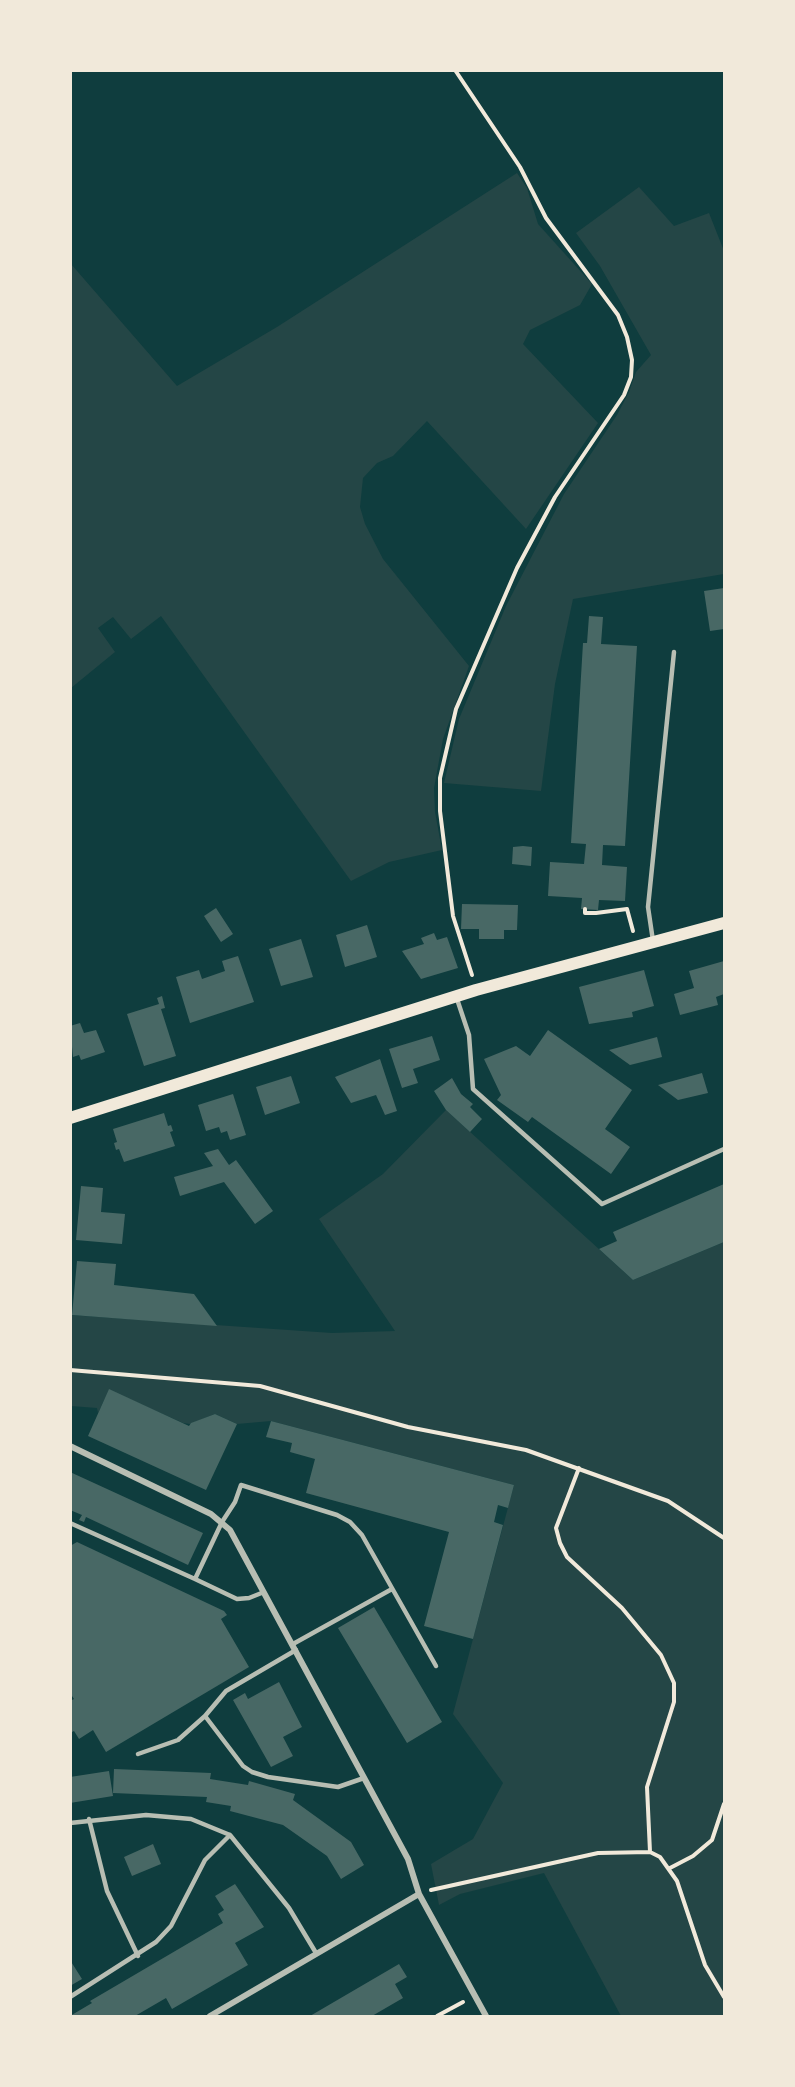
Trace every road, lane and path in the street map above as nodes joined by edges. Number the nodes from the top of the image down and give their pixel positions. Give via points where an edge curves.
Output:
1 (455, 70) edge
2 (674, 652) dead end
3 (585, 909) dead end
4 (724, 923) edge
5 (653, 942) junction
6 (638, 946) junction
7 (476, 990) junction
8 (456, 996) junction
9 (70, 1118) edge
10 (724, 1149) edge
11 (70, 1370) edge
12 (70, 1446) edge
13 (579, 1468) junction
14 (222, 1522) junction
15 (70, 1523) edge
16 (724, 1538) edge
17 (195, 1579) junction
18 (392, 1589) junction
19 (265, 1592) junction
20 (295, 1647) junction
21 (436, 1666) dead end
22 (205, 1716) junction
23 (138, 1754) dead end
24 (364, 1778) junction
25 (724, 1804) edge
26 (89, 1819) junction
27 (70, 1823) edge
28 (230, 1834) junction
29 (650, 1852) junction
30 (670, 1869) junction
31 (419, 1894) junction
32 (316, 1953) junction
33 (138, 1956) junction
34 (474, 1996) junction
35 (70, 1997) edge
36 (724, 1997) edge
37 (210, 2016) edge
38 (437, 2016) edge
39 (486, 2016) edge

1 - 7 path via 519,167 546,218 618,315 632,360 624,395 555,497 517,568 456,709 440,778 440,811 453,916
2 - 5 lane via 648,907
3 - 6 path via 585,913 596,914 627,909
4 - 5 main road
5 - 6 main road
6 - 7 main road
7 - 8 main road
8 - 9 main road
8 - 10 lane via 469,1035 473,1089 602,1204
11 - 13 path via 260,1386 408,1427 526,1450
12 - 14 street
13 - 16 path via 668,1501
13 - 29 path via 556,1528 560,1543 567,1557 622,1608 655,1647 674,1683 674,1702 647,1787
14 - 17 lane
14 - 18 lane via 241,1485 337,1515 362,1535
14 - 19 street via 239,1542
15 - 17 lane
17 - 19 lane via 237,1599
18 - 20 lane
18 - 21 lane
19 - 20 street
20 - 22 lane via 226,1690
20 - 24 street
22 - 23 lane via 178,1740
22 - 24 lane via 243,1766 252,1772 338,1787
24 - 31 street via 408,1859
25 - 30 path via 712,1839
26 - 27 lane
26 - 28 lane via 146,1815 191,1819
26 - 33 lane via 107,1891
28 - 32 lane via 289,1908
28 - 33 lane via 205,1860 171,1926
29 - 30 path
29 - 31 path via 598,1853
30 - 36 path via 705,1965
31 - 32 street
31 - 34 street
32 - 37 street
33 - 35 lane
34 - 38 path
34 - 39 street

